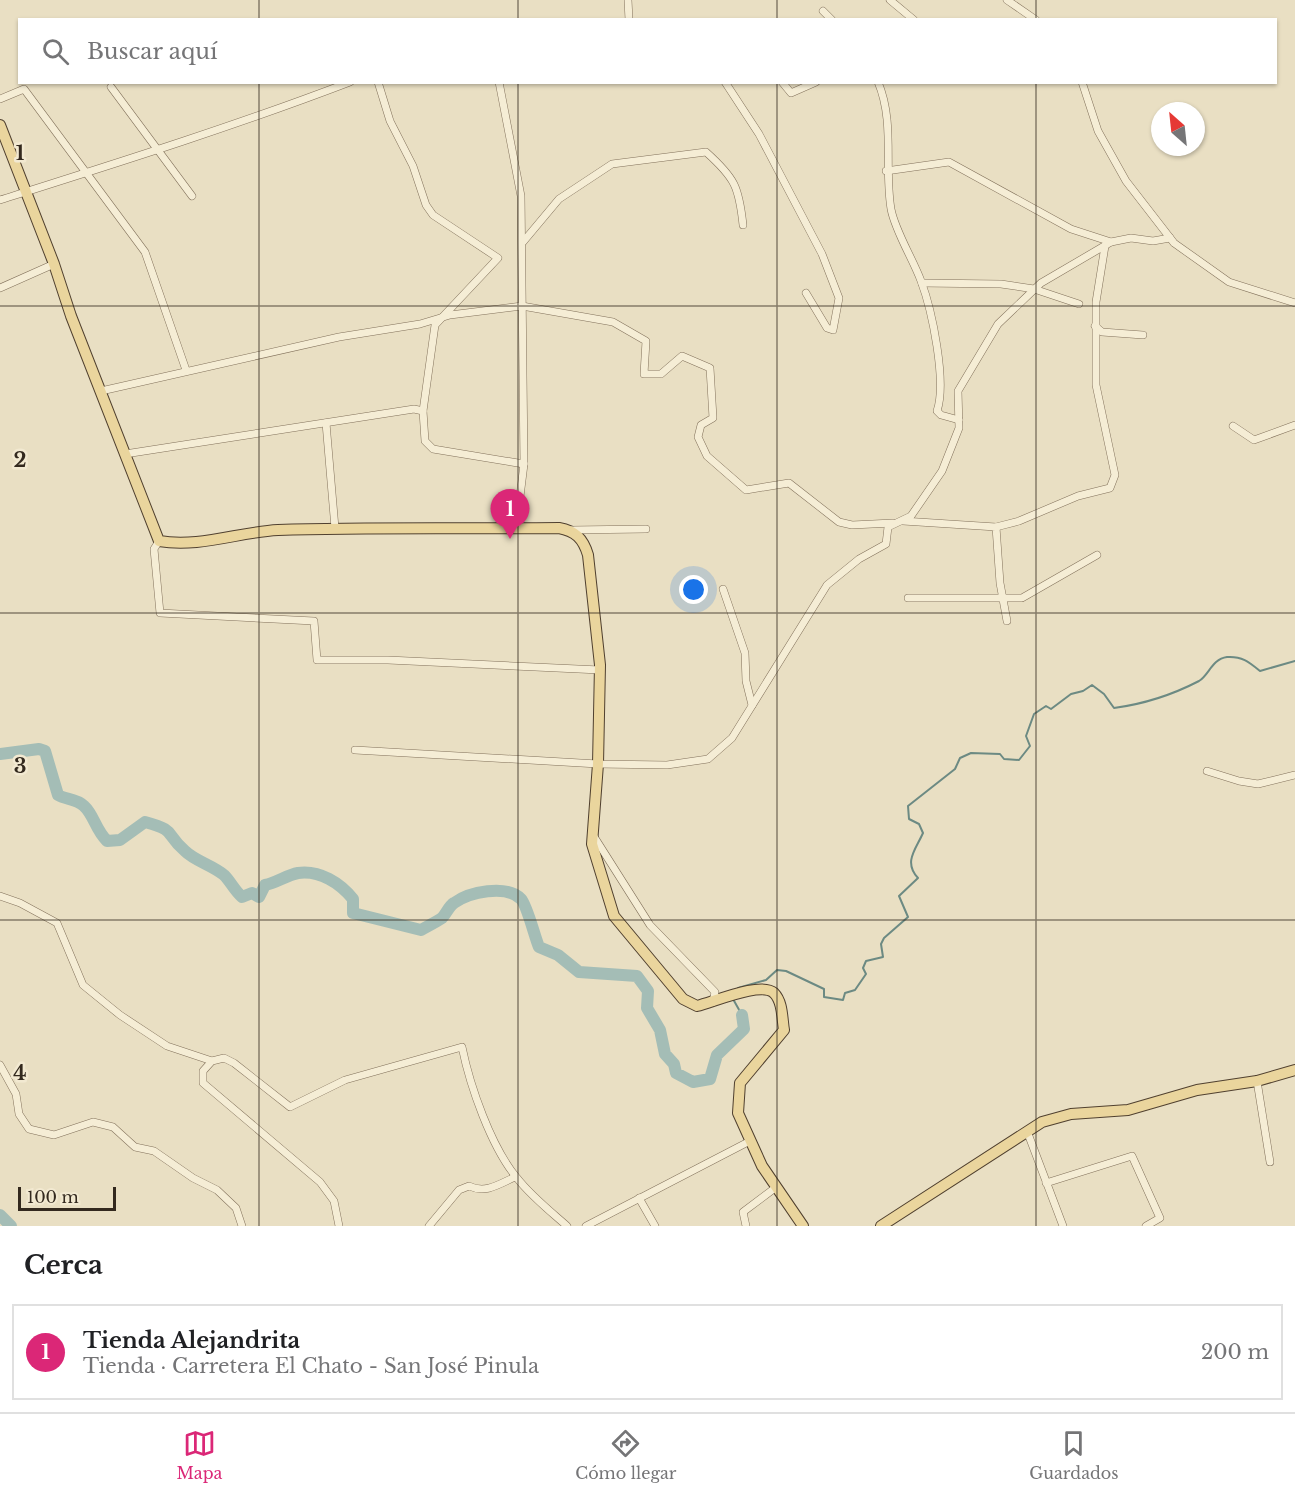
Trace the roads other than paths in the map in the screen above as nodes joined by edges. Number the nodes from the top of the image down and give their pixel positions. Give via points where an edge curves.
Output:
1 (628, 0) edge
2 (890, 0) edge
3 (1007, 0) edge
4 (823, 11) dead end
5 (629, 18) edge
6 (830, 18) edge
7 (912, 18) edge
8 (1033, 18) edge
9 (344, 84) edge
10 (379, 84) edge
11 (499, 84) edge
12 (725, 84) edge
13 (784, 84) edge
14 (811, 84) edge
15 (878, 84) edge
16 (1083, 84) edge
17 (111, 87) dead end
18 (0, 99) edge
19 (0, 126) edge
20 (157, 151) junction
21 (86, 171) junction
22 (886, 171) junction
23 (25, 192) junction
24 (192, 196) dead end
25 (0, 200) edge
26 (743, 225) dead end
27 (1170, 238) junction
28 (523, 242) junction
29 (1108, 244) junction
30 (54, 264) junction
31 (922, 283) junction
32 (0, 288) edge
33 (1034, 289) junction
34 (806, 292) dead end
35 (1295, 303) edge
36 (1079, 304) dead end
37 (522, 306) junction
38 (440, 318) junction
39 (1095, 326) junction
40 (1143, 335) dead end
41 (186, 370) junction
42 (101, 391) junction
43 (423, 411) junction
44 (959, 420) junction
45 (326, 423) junction
46 (1295, 425) edge
47 (1233, 426) dead end
48 (125, 454) junction
49 (524, 464) junction
50 (898, 522) junction
51 (996, 527) junction
52 (335, 528) junction
53 (516, 529) junction
54 (646, 529) dead end
55 (571, 530) junction
56 (159, 541) junction
57 (1097, 555) dead end
58 (723, 589) dead end
59 (908, 598) dead end
60 (1003, 600) junction
61 (1007, 621) dead end
62 (600, 670) junction
63 (752, 705) junction
64 (355, 750) dead end
65 (598, 764) junction
66 (1207, 771) dead end
67 (1295, 776) edge
68 (593, 835) junction
69 (0, 896) edge
70 (717, 1001) junction
71 (212, 1061) junction
72 (0, 1065) edge
73 (1295, 1070) edge
74 (1257, 1081) junction
75 (1027, 1131) junction
76 (750, 1141) junction
77 (1270, 1162) dead end
78 (515, 1177) junction
79 (1046, 1184) junction
80 (775, 1188) junction
81 (639, 1198) junction
82 (242, 1226) edge
83 (339, 1226) edge
84 (429, 1226) edge
85 (567, 1226) edge
86 (586, 1226) edge
87 (655, 1226) edge
88 (746, 1226) edge
89 (803, 1226) edge
90 (881, 1226) edge
91 (1063, 1226) edge
92 (1146, 1226) edge

1 - 5 street
2 - 7 street
3 - 8 street
4 - 6 street
9 - 20 street
10 - 38 street via 426,205 433,215 498,258
11 - 28 street via 522,196
12 - 34 street via 759,134 822,254 839,298 833,330 827,328
13 - 14 street via 791,93
15 - 22 street via 889,129
16 - 27 street via 1098,130 1126,181
17 - 20 street
18 - 21 street via 24,88
19 - 23 main road
20 - 21 street
20 - 24 street
21 - 23 street
21 - 41 street via 145,252
22 - 29 street via 949,162 1071,229
22 - 31 street via 892,213
23 - 25 street
23 - 30 main road
26 - 28 street via 740,192 726,169 706,152 612,164 559,199
27 - 29 street via 1131,238
27 - 35 street via 1229,282
28 - 37 street
29 - 33 street
29 - 39 street
30 - 32 street
30 - 42 main road
31 - 33 street via 1001,284
31 - 44 street via 942,381 938,411
33 - 36 street
33 - 44 street via 998,324 958,391
37 - 38 street
37 - 49 street
37 - 50 street via 613,322 646,341 644,374 661,374 682,356 710,368 713,418 701,425 698,437 707,456 746,490 789,483 839,522
38 - 41 street
38 - 43 street via 435,325
39 - 40 street via 1102,332
39 - 51 street via 1096,385 1115,475 1110,488
41 - 42 street
42 - 48 main road
43 - 45 street via 414,409
43 - 49 street via 425,441 433,449
44 - 50 street via 942,471 911,516
45 - 48 street
45 - 52 street
46 - 47 street via 1254,440
48 - 56 main road
49 - 53 street
50 - 51 street
50 - 63 street via 888,527 886,544 859,559 827,585
51 - 60 street
52 - 53 main road
52 - 56 main road via 274,530 215,540
53 - 55 main road
54 - 55 street
55 - 62 main road via 582,539 588,555
56 - 62 street via 154,549 160,613 314,621 317,660
57 - 60 street via 1022,598
58 - 63 street via 745,654
59 - 60 street
60 - 61 street
62 - 65 main road
63 - 65 street via 732,738 708,759 667,765
64 - 65 street
65 - 68 main road
66 - 67 street via 1258,784
68 - 70 street via 650,925 716,992
68 - 70 main road via 592,844 614,916 683,999 697,1006
69 - 71 street via 57,923 83,984 120,1015 167,1046
70 - 76 main road via 766,989 780,1003 784,1030 740,1083 738,1113
71 - 78 street via 224,1058 234,1063 290,1107 345,1080 462,1047 479,1107
71 - 83 street via 203,1071 203,1083 320,1182 334,1201
72 - 82 street via 29,1129 54,1135 93,1122 113,1127 135,1147 154,1152 217,1190 236,1208
73 - 74 main road
74 - 75 main road via 1197,1090 1128,1110 1058,1116
74 - 77 street
75 - 79 street
75 - 90 main road
76 - 80 main road
76 - 81 street
78 - 84 street via 492,1188 479,1190 469,1186 459,1191
78 - 85 street
79 - 91 street
79 - 92 street via 1132,1156 1160,1218
80 - 88 street via 743,1212
80 - 89 main road
81 - 86 street
81 - 87 street

